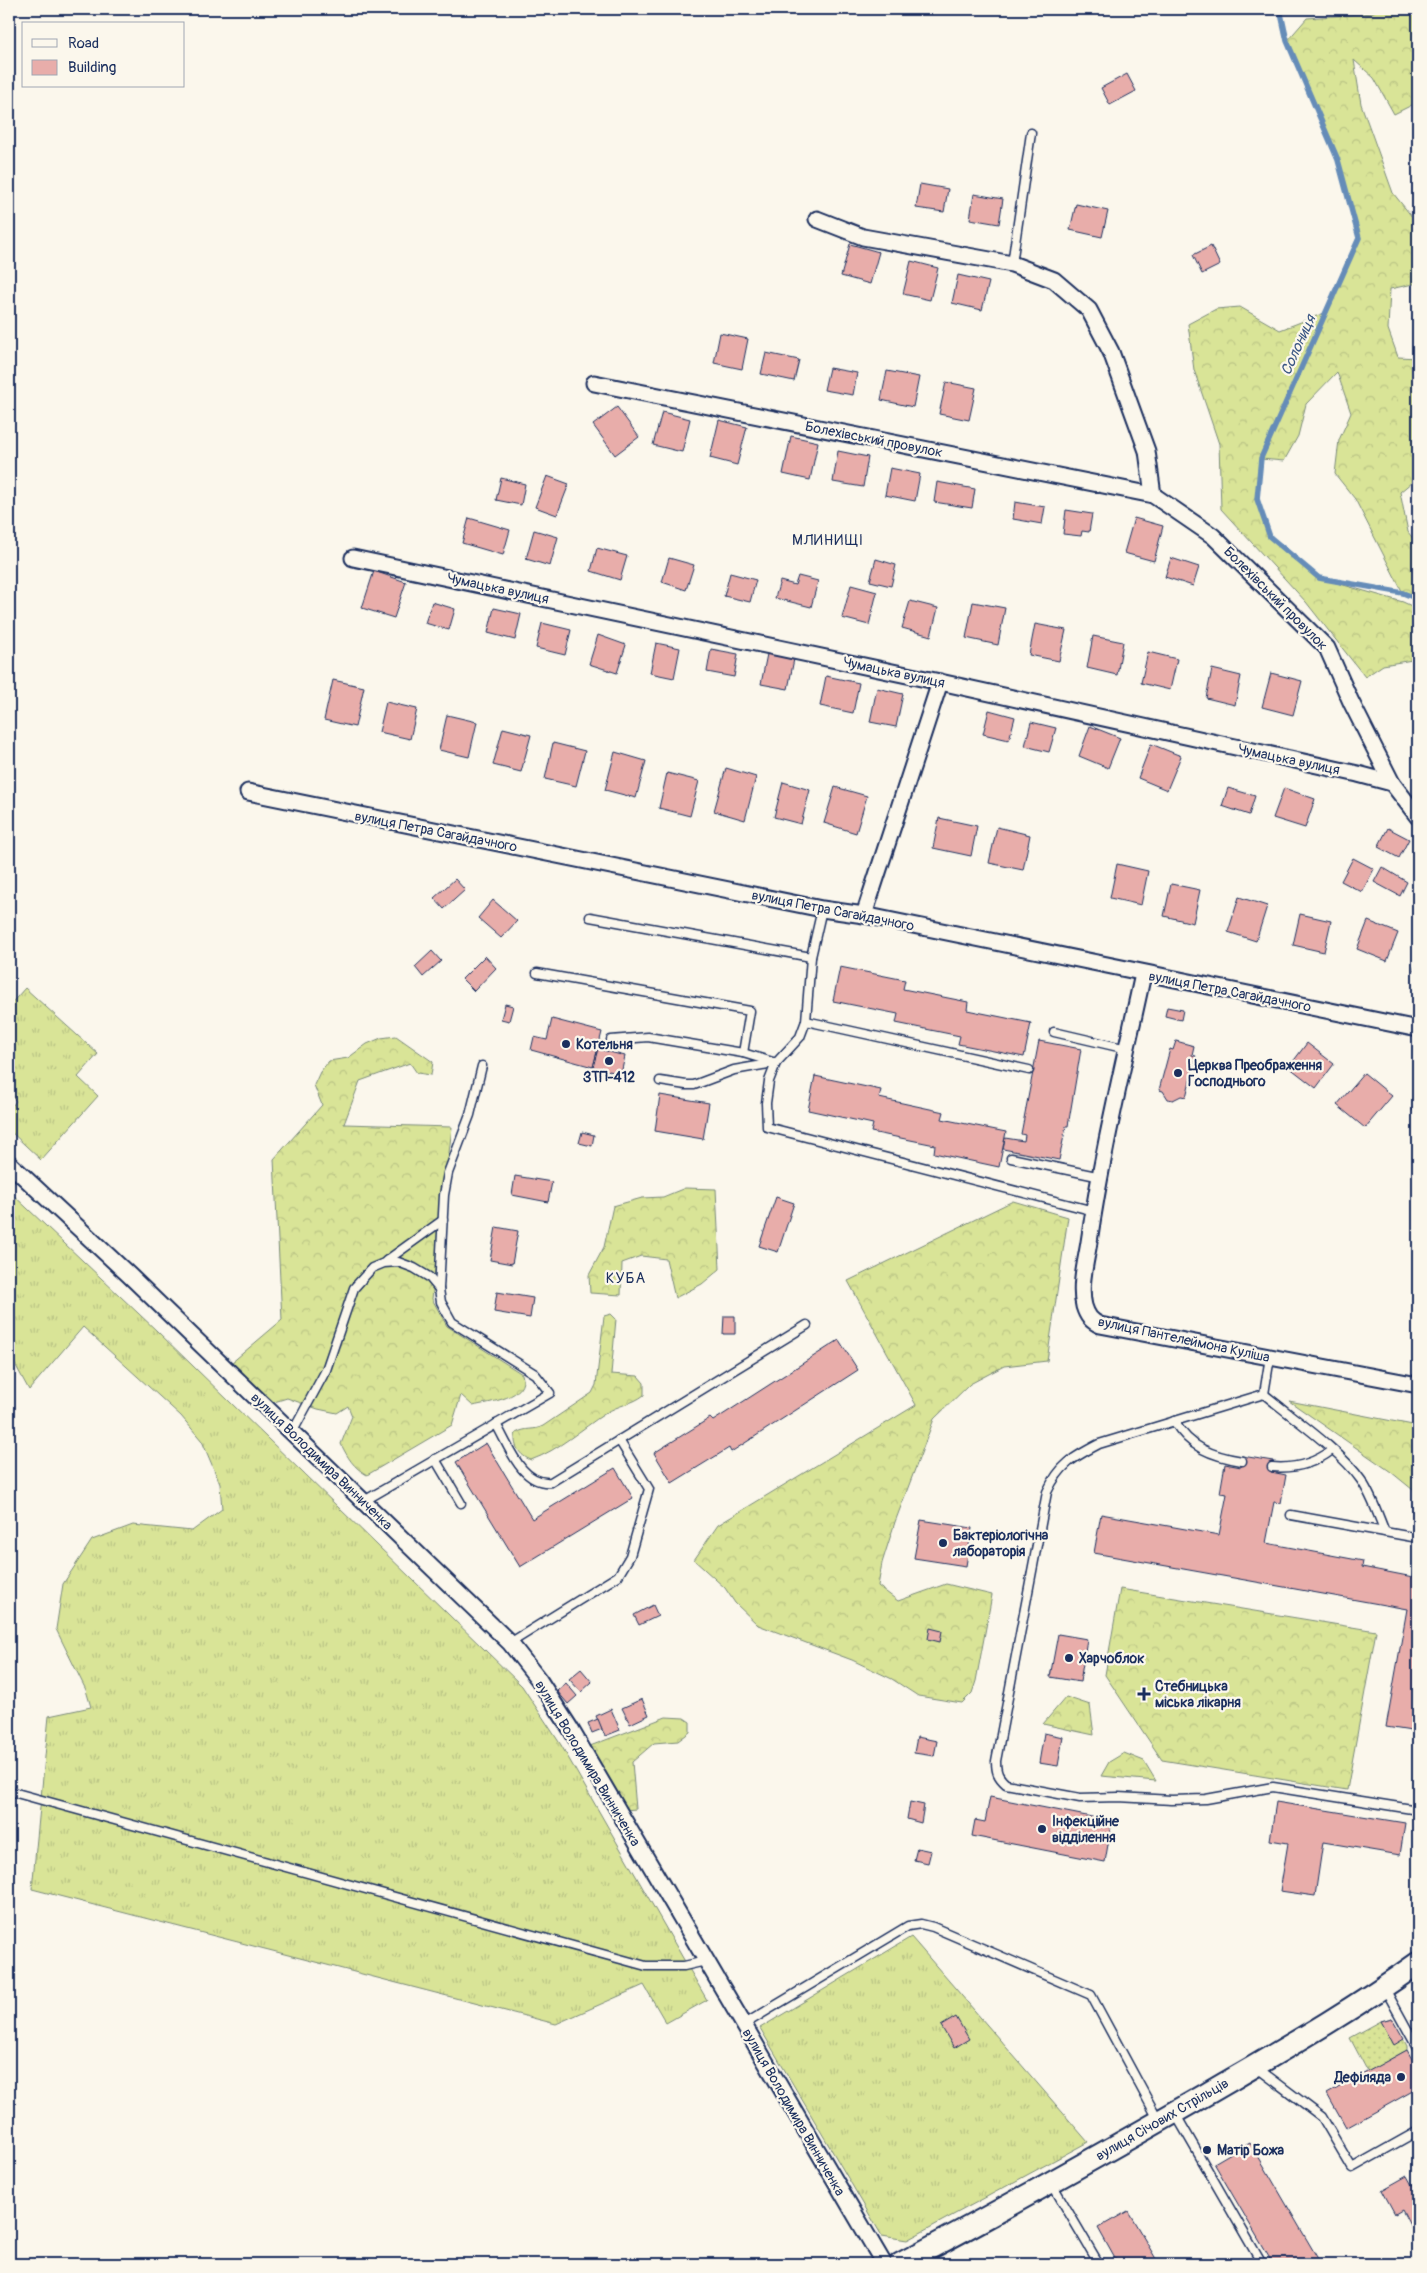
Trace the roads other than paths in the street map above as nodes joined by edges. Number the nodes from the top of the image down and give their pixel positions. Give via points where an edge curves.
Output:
1 (1031, 134) dead end
2 (817, 220) dead end
3 (1012, 264) junction
4 (594, 383) dead end
5 (1153, 495) junction
6 (353, 558) dead end
7 (940, 682) junction
8 (1392, 783) junction
9 (248, 792) dead end
10 (1418, 817) edge
11 (822, 909) junction
12 (864, 915) junction
13 (590, 917) dead end
14 (811, 957) junction
15 (537, 973) dead end
16 (1143, 974) junction
17 (806, 1021) junction
18 (1418, 1029) edge
19 (1054, 1032) dead end
20 (611, 1040) dead end
21 (1127, 1049) junction
22 (743, 1053) junction
23 (776, 1063) junction
24 (482, 1066) dead end
25 (1029, 1070) dead end
26 (660, 1081) dead end
27 (1012, 1158) dead end
28 (9, 1163) edge
29 (1101, 1177) junction
30 (1094, 1211) junction
31 (443, 1220) junction
32 (384, 1262) junction
33 (439, 1289) junction
34 (807, 1325) dead end
35 (1270, 1357) junction
36 (1418, 1386) edge
37 (1264, 1394) junction
38 (1174, 1421) junction
39 (496, 1424) junction
40 (292, 1433) junction
41 (619, 1440) junction
42 (1332, 1450) junction
43 (435, 1459) junction
44 (1242, 1461) dead end
45 (1272, 1467) dead end
46 (364, 1501) junction
47 (461, 1503) dead end
48 (1291, 1515) dead end
49 (1385, 1532) junction
50 (1418, 1538) edge
51 (510, 1643) junction
52 (9, 1791) edge
53 (1418, 1810) edge
54 (706, 1961) junction
55 (1418, 1963) edge
56 (1384, 1987) junction
57 (743, 2025) junction
58 (1418, 2049) edge
59 (1254, 2066) junction
60 (1167, 2117) junction
61 (1418, 2131) edge
62 (1052, 2183) junction
63 (929, 2257) edge
64 (884, 2264) edge
65 (900, 2264) edge
66 (1099, 2264) edge
67 (1262, 2264) edge

1 - 3 lane
2 - 3 street via 863,237
3 - 5 street via 1054,280 1088,310 1112,352 1147,451
4 - 5 street, Болехівський провулок
5 - 8 street, Болехівський провулок via 1214,536 1327,648
6 - 7 street, Чумацька вулиця
7 - 8 street, Чумацька вулиця
7 - 12 street
8 - 10 street
9 - 11 street, вулиця Петра Сагайдачного
11 - 12 street, вулиця Петра Сагайдачного
11 - 14 lane
12 - 16 street, вулиця Петра Сагайдачного
13 - 14 lane
14 - 17 lane
15 - 22 lane via 750,1011
16 - 18 street, вулиця Петра Сагайдачного
16 - 21 street, вулиця Пантелеймона Куліша
17 - 23 lane via 800,1037
17 - 25 lane
19 - 21 lane
20 - 22 lane via 648,1037
21 - 29 street, вулиця Пантелеймона Куліша
22 - 23 lane
23 - 26 lane via 734,1070 694,1085
23 - 30 lane via 769,1080 767,1127
24 - 31 lane via 470,1115 448,1173
27 - 29 lane
28 - 40 street, вулиця Володимира Винниченка
29 - 30 street, вулиця Пантелеймона Куліша
30 - 35 street, вулиця Пантелеймона Куліша via 1083,1288 1084,1305 1094,1322
31 - 32 lane
31 - 33 lane
32 - 33 lane via 398,1262 414,1268
32 - 40 lane via 372,1268 354,1288 326,1370
33 - 39 lane via 441,1302 452,1322 535,1374 550,1393
34 - 41 lane
35 - 36 street, вулиця Пантелеймона Куліша
35 - 37 lane
37 - 38 lane
37 - 42 lane
38 - 44 lane via 1191,1443 1206,1453
38 - 53 lane via 1099,1444 1074,1457 1063,1466 1047,1492 996,1761 999,1778 1006,1784 1080,1798 1206,1799 1273,1787
39 - 41 lane via 522,1469 540,1483 551,1482
39 - 43 lane
40 - 46 street, вулиця Володимира Винниченка
41 - 51 lane via 649,1489 630,1556 618,1576
42 - 45 lane via 1307,1465
42 - 49 lane via 1361,1480
43 - 46 lane
43 - 47 lane
46 - 51 street, вулиця Володимира Винниченка
48 - 49 lane
49 - 50 lane
51 - 54 street, вулиця Володимира Винниченка via 570,1728
52 - 54 lane via 646,1966 684,1966
54 - 57 street, вулиця Володимира Винниченка
55 - 56 street, вулиця Січових Стрільців
56 - 58 lane
56 - 59 street, вулиця Січових Стрільців
57 - 60 lane via 908,1926 921,1924 1090,1995
57 - 64 street, вулиця Володимира Винниченка
59 - 60 street, вулиця Січових Стрільців
59 - 61 lane via 1322,2117 1352,2168
60 - 62 street, вулиця Січових Стрільців
60 - 67 lane
62 - 63 street, вулиця Січових Стрільців
62 - 66 lane
63 - 65 street, вулиця Січових Стрільців

